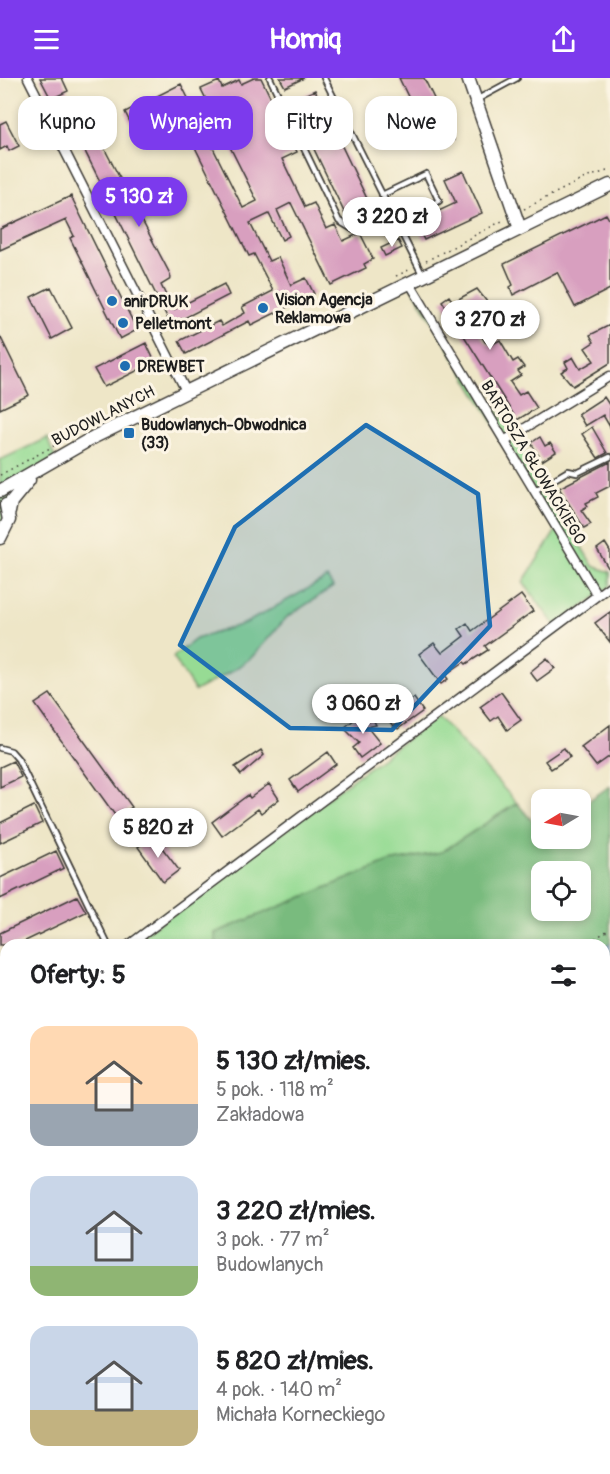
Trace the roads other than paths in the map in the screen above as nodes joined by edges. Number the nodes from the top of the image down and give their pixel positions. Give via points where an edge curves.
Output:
1 (28, 78) edge
2 (270, 78) edge
3 (324, 78) edge
4 (468, 78) edge
5 (517, 78) edge
6 (475, 100) junction
7 (610, 185) edge
8 (382, 195) junction
9 (391, 213) junction
10 (395, 221) junction
11 (520, 229) junction
12 (420, 271) junction
13 (409, 282) junction
14 (610, 376) edge
15 (186, 391) junction
16 (504, 441) junction
17 (610, 457) edge
18 (33, 474) junction
19 (0, 491) edge
20 (534, 491) junction
21 (0, 497) edge
22 (9, 512) junction
23 (0, 538) edge
24 (610, 586) edge
25 (597, 595) junction
26 (0, 748) edge
27 (105, 939) edge
28 (137, 939) edge

1 - 15 street
2 - 9 lane via 339,221 354,230
3 - 8 lane
4 - 6 main road
5 - 6 lane
6 - 11 main road
7 - 11 main road, BUDOWLANYCH
8 - 9 lane
8 - 10 lane via 426,174 439,201
9 - 10 lane
10 - 12 lane
11 - 12 main road, BUDOWLANYCH
12 - 13 main road, BUDOWLANYCH
13 - 15 main road, BUDOWLANYCH
13 - 16 street, BARTOSZA GŁOWACKIEGO
14 - 16 street
15 - 18 main road, BUDOWLANYCH via 74,447
16 - 20 street, BARTOSZA GŁOWACKIEGO
17 - 20 lane via 577,473 568,471
18 - 19 main road, BUDOWLANYCH
18 - 22 main road, BUDOWLANYCH via 11,502
20 - 25 street, BARTOSZA GŁOWACKIEGO
21 - 22 main road
22 - 23 main road, BUDOWLANYCH via 7,528
24 - 25 street
25 - 28 street
26 - 27 lane via 11,751 18,759

